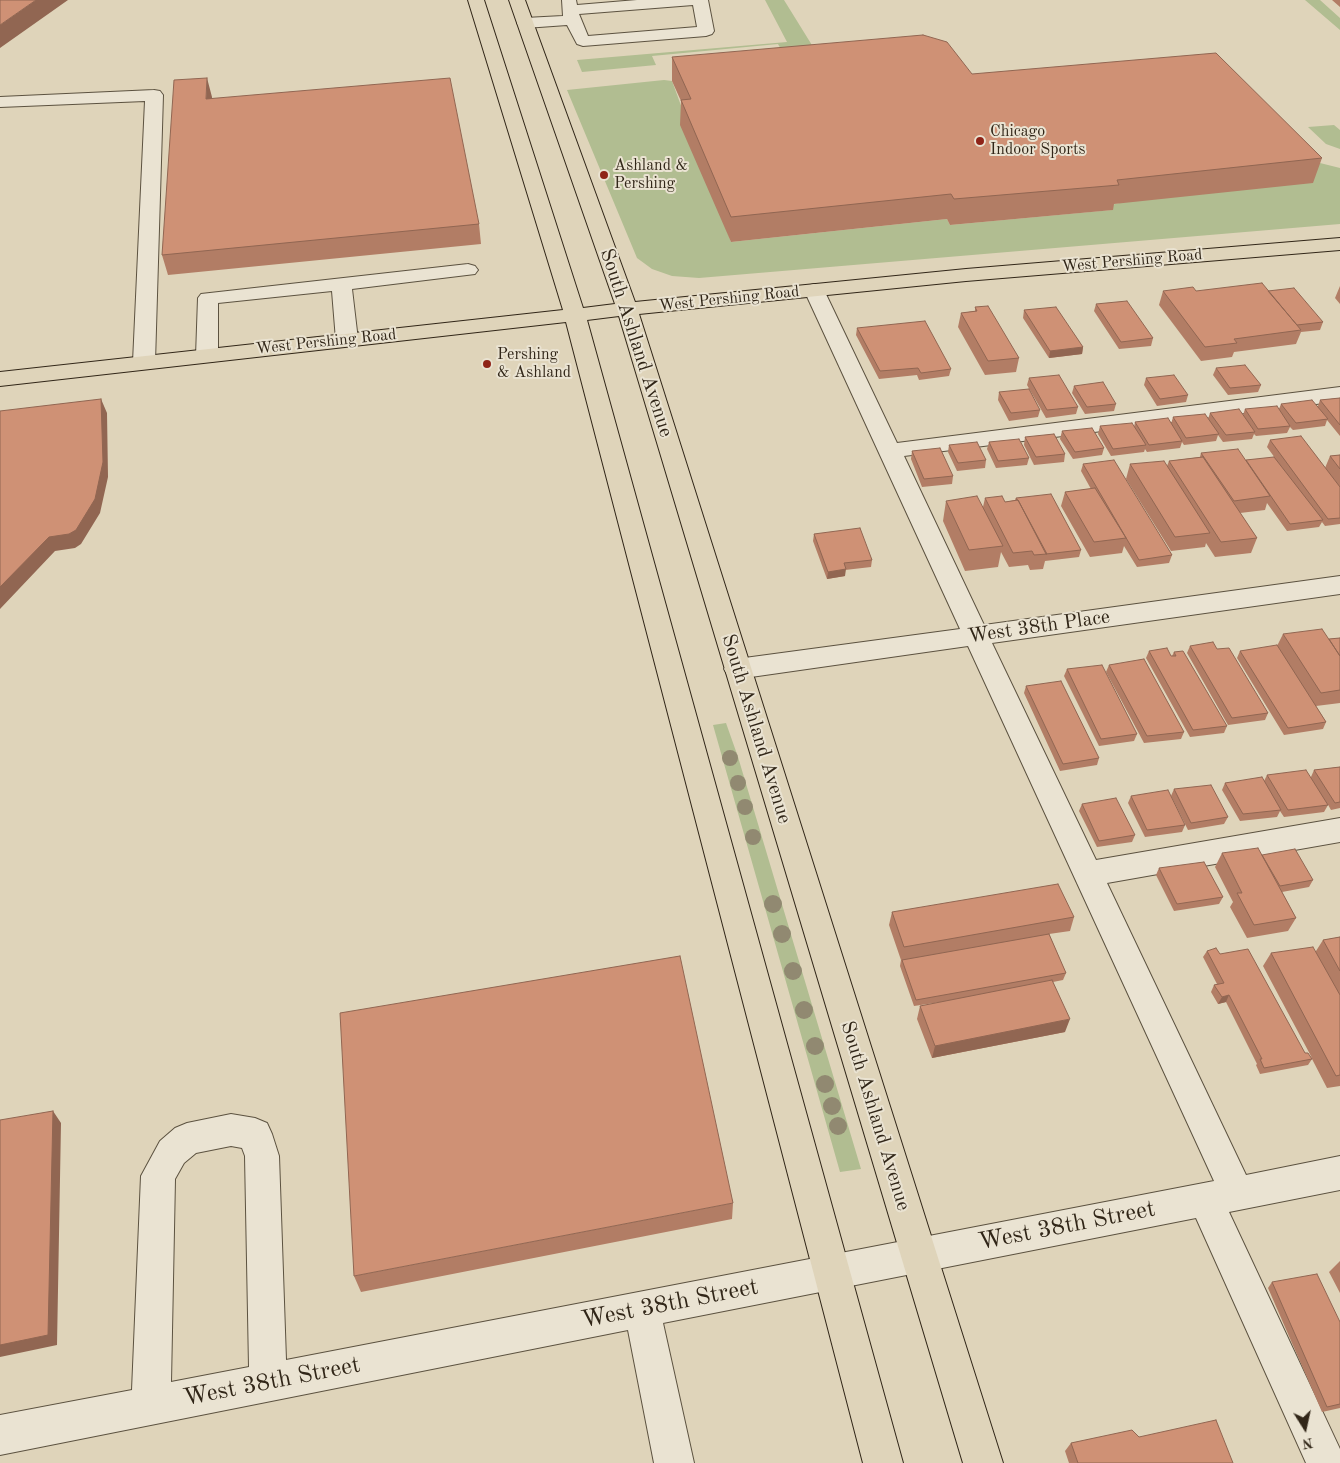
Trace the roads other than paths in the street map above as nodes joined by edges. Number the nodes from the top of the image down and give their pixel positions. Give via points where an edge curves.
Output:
1 (476, 0) edge
2 (517, 0) edge
3 (694, 0) edge
4 (702, 8) edge
5 (572, 14) edge
6 (525, 22) junction
7 (0, 102) edge
8 (1340, 244) edge
9 (468, 270) dead end
10 (341, 284) junction
11 (814, 290) junction
12 (627, 309) junction
13 (575, 315) junction
14 (347, 340) junction
15 (207, 356) junction
16 (144, 362) junction
17 (0, 379) edge
18 (1340, 394) edge
19 (889, 450) junction
20 (1340, 585) edge
21 (976, 636) junction
22 (737, 669) junction
23 (1340, 830) edge
24 (1087, 874) junction
25 (1340, 1173) edge
26 (1221, 1196) junction
27 (918, 1256) junction
28 (832, 1272) junction
29 (642, 1310) junction
30 (268, 1382) junction
31 (151, 1405) junction
32 (0, 1435) edge
33 (674, 1463) edge
34 (883, 1463) edge
35 (983, 1463) edge
36 (1326, 1463) edge

1 - 13 main road
2 - 6 main road, South Ashland Avenue
3 - 5 street
4 - 5 street via 679,18
4 - 5 street via 706,31 584,41
5 - 6 street
6 - 12 main road, South Ashland Avenue
7 - 16 street via 154,96
8 - 11 main road, West Pershing Road
9 - 10 street
10 - 14 street
10 - 15 street via 208,298
11 - 12 main road, West Pershing Road
11 - 19 street
12 - 13 main road, West Pershing Road
12 - 22 main road, South Ashland Avenue
13 - 14 main road, West Pershing Road
13 - 28 main road
14 - 15 main road, West Pershing Road
15 - 16 main road, West Pershing Road
16 - 17 main road, West Pershing Road
18 - 19 street
19 - 21 street
20 - 21 street, West 38th Place
21 - 22 street, West 38th Place
21 - 24 street
22 - 27 main road, South Ashland Avenue
23 - 24 street
24 - 26 street
25 - 26 street, West 38th Street
26 - 27 street, West 38th Street
26 - 36 street
27 - 28 street, West 38th Street
27 - 35 main road, South Ashland Avenue
28 - 29 street, West 38th Street
28 - 34 main road
29 - 30 street, West 38th Street
29 - 33 street
30 - 31 street, West 38th Street
30 - 31 street via 262,1156 255,1134 231,1130 187,1139 172,1152 158,1176
31 - 32 street, West 38th Street

